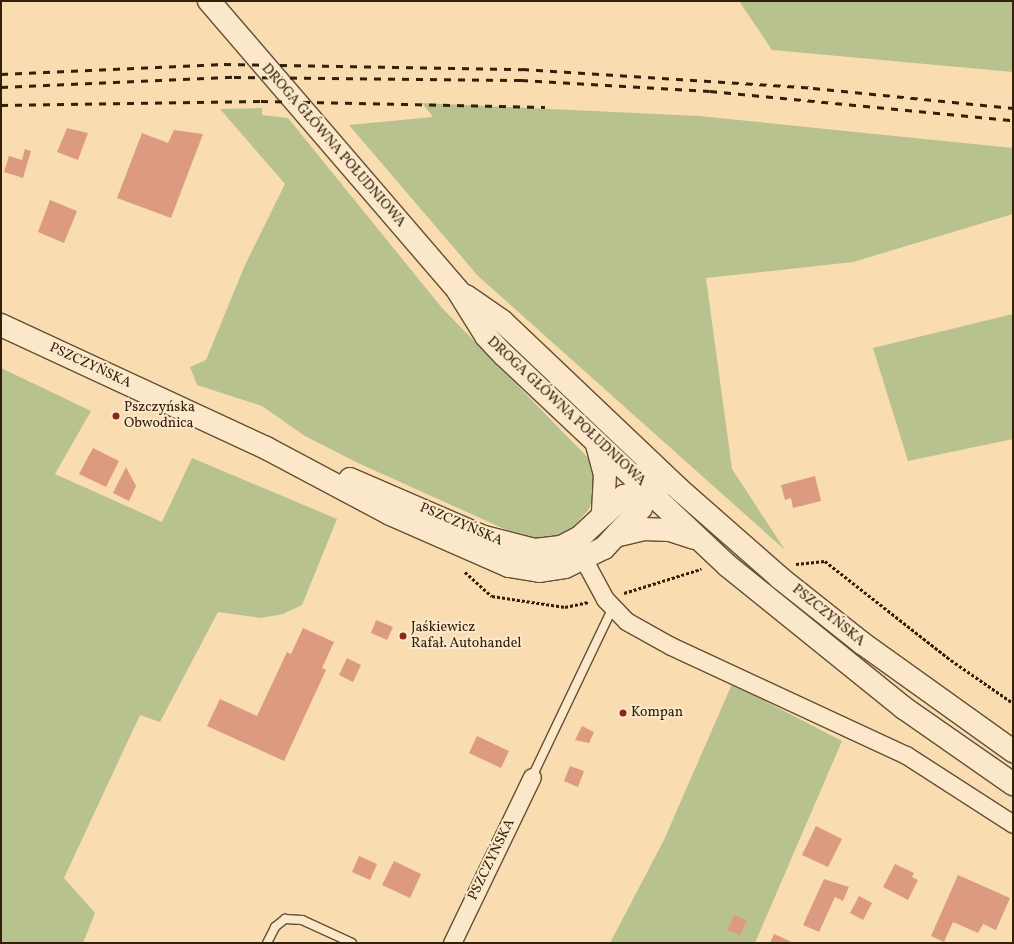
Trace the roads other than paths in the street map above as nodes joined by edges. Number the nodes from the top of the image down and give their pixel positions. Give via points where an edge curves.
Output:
1 (209, 1) edge
2 (458, 291) junction
3 (1, 324) edge
4 (597, 445) junction
5 (266, 448) junction
6 (647, 459) junction
7 (645, 490) junction
8 (680, 490) junction
9 (603, 513) junction
10 (620, 535) junction
11 (698, 539) junction
12 (584, 560) junction
13 (613, 607) junction
14 (1013, 750) edge
15 (532, 777) joint
16 (1013, 784) edge
17 (1013, 824) edge
18 (267, 943) edge
19 (352, 943) edge
20 (452, 943) edge

1 - 2 main road, DROGA GŁÓWNA POŁUDNIOWA
2 - 4 main road, DROGA GŁÓWNA POŁUDNIOWA via 486,336
2 - 6 main road, DROGA GŁÓWNA POŁUDNIOWA via 502,321
3 - 5 main road, PSZCZYŃSKA
4 - 7 main road, DROGA GŁÓWNA POŁUDNIOWA
4 - 9 main road via 605,474
5 - 9 main road, PSZCZYŃSKA via 391,495 508,546 535,550 561,547 579,538
5 - 12 main road, PSZCZYŃSKA via 390,514 484,558 540,571
6 - 7 main road, DROGA GŁÓWNA POŁUDNIOWA
6 - 8 main road, DROGA GŁÓWNA POŁUDNIOWA
7 - 8 main road, PSZCZYŃSKA
7 - 9 main road, PSZCZYŃSKA via 624,496
7 - 10 main road, PSZCZYŃSKA via 641,508
7 - 11 main road, PSZCZYŃSKA
8 - 14 main road, PSZCZYŃSKA via 862,643
10 - 11 main road, PSZCZYŃSKA via 644,529 670,530
10 - 12 main road, PSZCZYŃSKA
11 - 16 main road, PSZCZYŃSKA via 904,708
12 - 13 street
13 - 15 lane
13 - 17 street via 626,621 671,646 906,755
15 - 20 street, PSZCZYŃSKA
18 - 19 lane via 275,927 285,919 302,920

